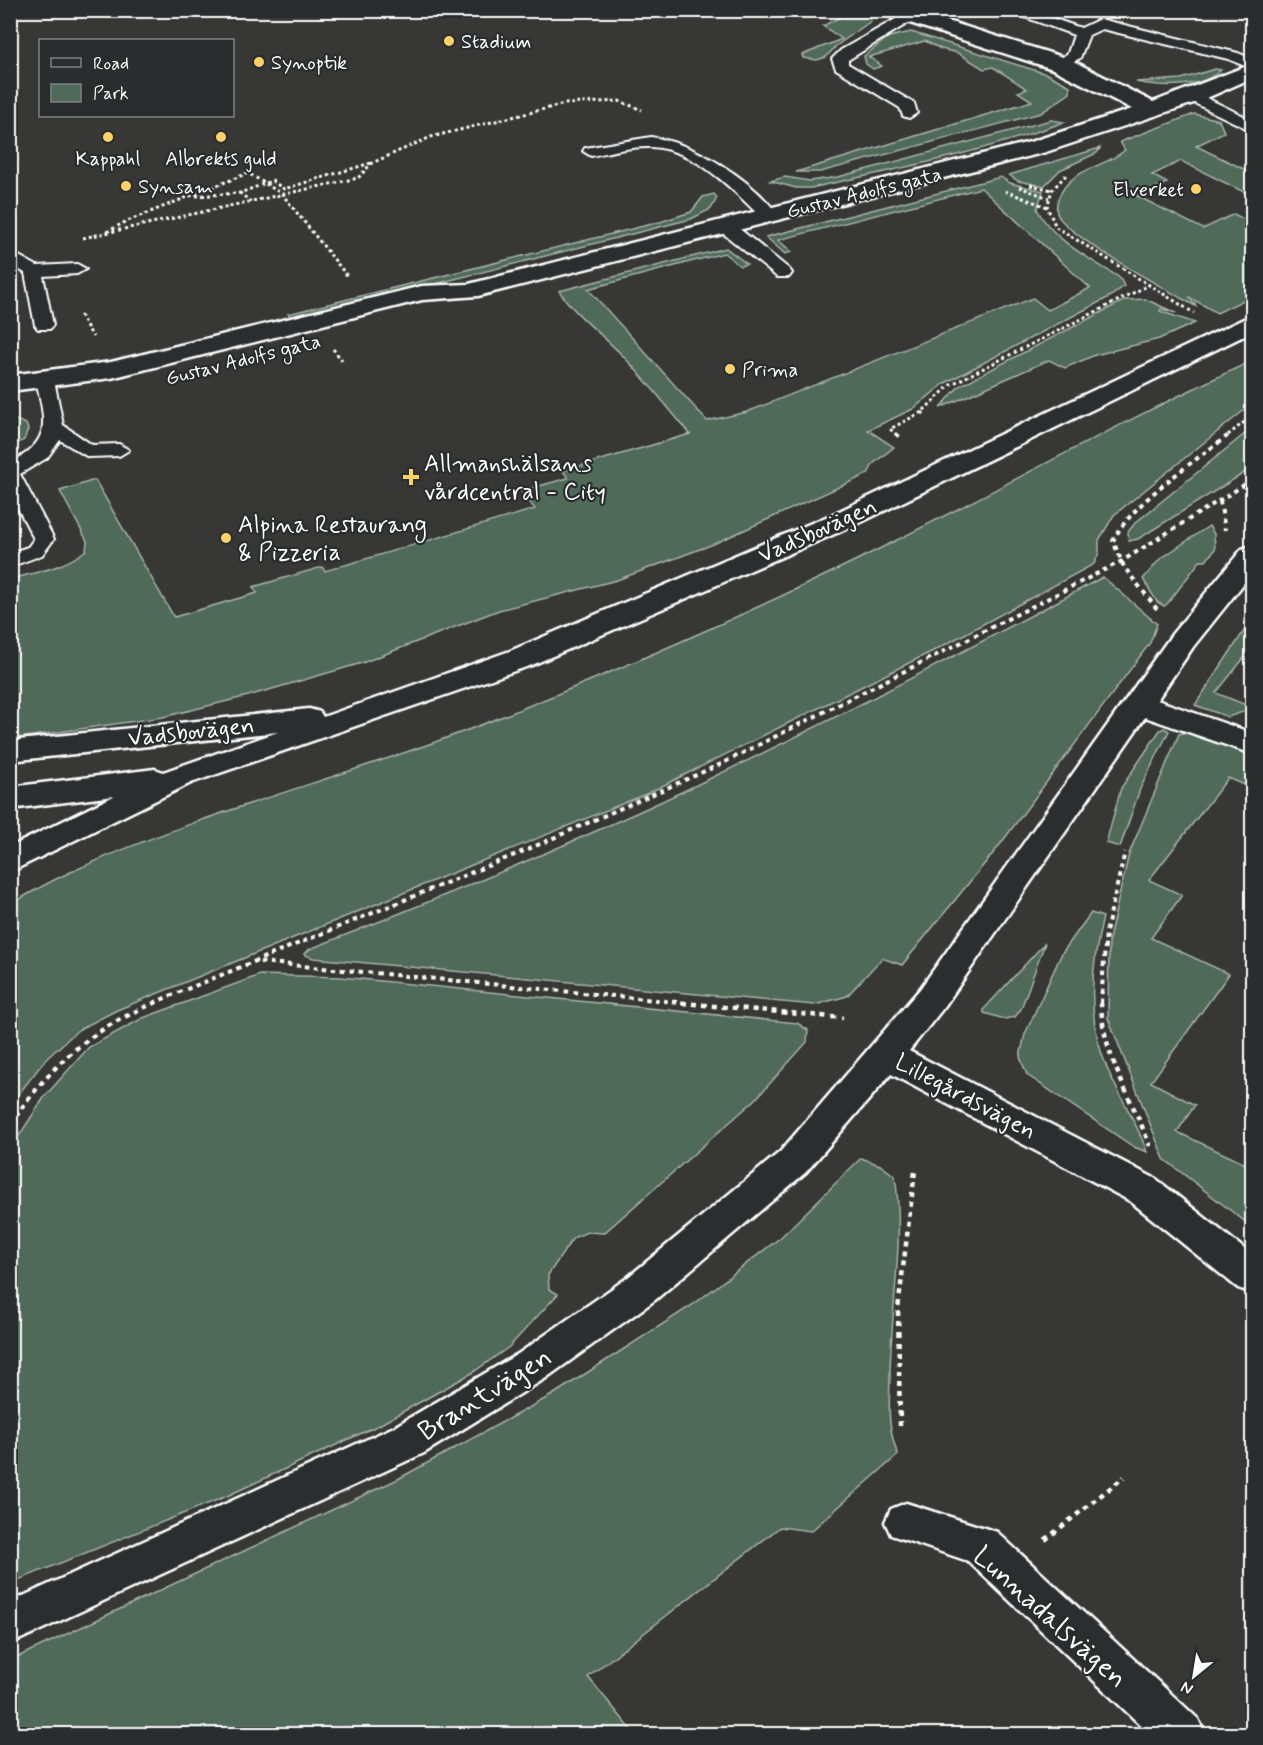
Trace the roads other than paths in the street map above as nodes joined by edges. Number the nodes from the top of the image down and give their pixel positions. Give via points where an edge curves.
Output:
1 (1012, 10) edge
2 (898, 14) edge
3 (1082, 33) junction
4 (1061, 64) junction
5 (1252, 64) edge
6 (1252, 70) edge
7 (1192, 96) junction
8 (1150, 109) junction
9 (1252, 112) edge
10 (909, 113) dead end
11 (1237, 119) junction
12 (1252, 126) edge
13 (591, 151) dead end
14 (769, 215) junction
15 (725, 226) junction
16 (10, 256) edge
17 (77, 269) dead end
18 (33, 271) junction
19 (783, 273) dead end
20 (1252, 323) edge
21 (44, 325) dead end
22 (10, 383) edge
23 (47, 390) junction
24 (10, 402) edge
25 (55, 428) junction
26 (119, 450) dead end
27 (10, 472) edge
28 (1252, 555) edge
29 (10, 561) edge
30 (1139, 704) junction
31 (371, 712) junction
32 (1252, 744) edge
33 (10, 751) edge
34 (180, 776) junction
35 (10, 798) edge
36 (10, 861) edge
37 (886, 1055) junction
38 (1252, 1277) edge
39 (906, 1522) dead end
40 (10, 1624) edge
41 (1182, 1734) edge

1 - 3 lane
2 - 4 street
2 - 10 lane via 840,59 841,66 909,106
3 - 4 lane via 1075,55
3 - 5 lane via 1100,24
4 - 8 street
6 - 7 street, Gustav Adolfs gata
7 - 8 street, Gustav Adolfs gata
7 - 11 lane
8 - 14 street, Gustav Adolfs gata via 1018,153
9 - 11 lane
11 - 12 lane
13 - 14 lane via 653,142 680,149 714,169
14 - 15 street, Gustav Adolfs gata
15 - 19 lane
15 - 23 street, Gustav Adolfs gata via 469,291 409,318 152,382
16 - 18 lane
17 - 18 lane
18 - 21 lane
20 - 31 street, Vadsbovägen via 833,525 521,658
22 - 23 street, Gustav Adolfs gata
23 - 24 street, Gustav Adolfs gata
23 - 25 lane
25 - 26 lane via 88,451
25 - 27 lane via 37,459
27 - 29 lane via 44,539 35,551
28 - 30 street, Lillegårdsvägen via 1183,640
30 - 32 street
30 - 37 street, Lillegårdsvägen via 932,998
31 - 33 street, Vadsbovägen
31 - 34 street, Vadsbovägen
34 - 35 street, Vadsbovägen
34 - 36 street, Vadsbovägen
37 - 38 street, Lillegårdsvägen via 1143,1190
37 - 40 street, Brantvägen via 793,1162 641,1289 531,1366 409,1440
39 - 41 street, Lunnadalsvägen via 982,1546

